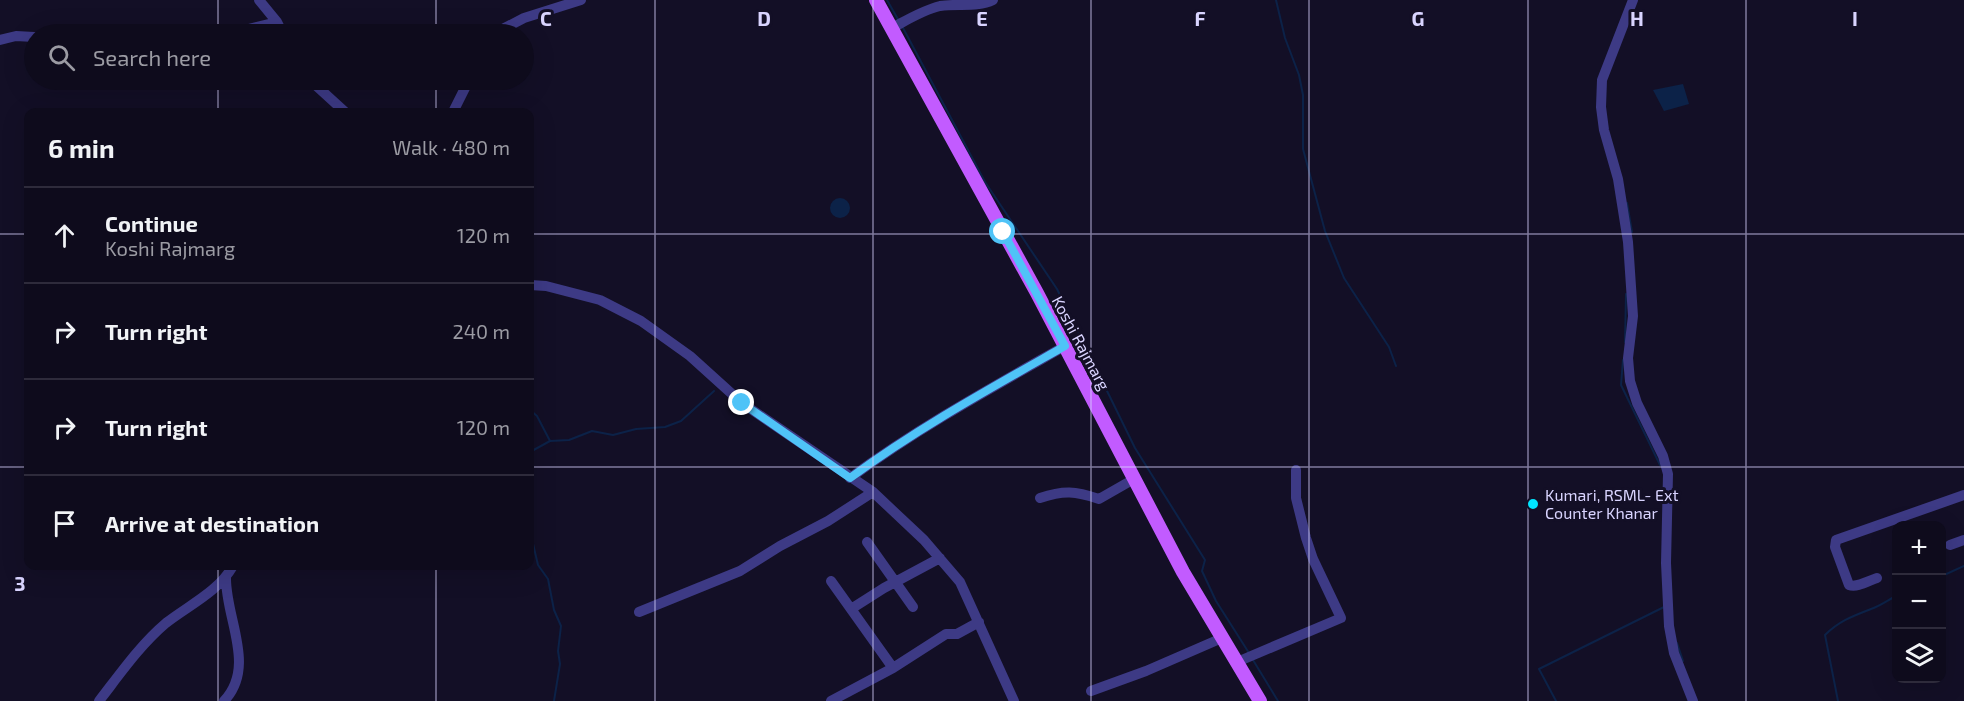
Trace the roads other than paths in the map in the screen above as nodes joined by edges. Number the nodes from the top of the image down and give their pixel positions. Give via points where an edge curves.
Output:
1 (259, 0) edge
2 (581, 0) edge
3 (876, 0) edge
4 (993, 0) edge
5 (1633, 0) edge
6 (277, 22) joint
7 (269, 24) edge
8 (512, 24) edge
9 (898, 25) junction
10 (24, 36) edge
11 (0, 39) edge
12 (321, 90) edge
13 (464, 90) edge
14 (341, 108) edge
15 (455, 108) edge
16 (534, 285) edge
17 (1065, 346) junction
18 (1296, 470) dead end
19 (850, 478) junction
20 (1134, 479) junction
21 (873, 492) junction
22 (1964, 495) edge
23 (1040, 498) dead end
24 (1964, 540) edge
25 (867, 542) dead end
26 (1950, 545) dead end
27 (940, 558) junction
28 (231, 570) edge
29 (226, 578) junction
30 (1877, 578) dead end
31 (831, 581) dead end
32 (894, 583) junction
33 (913, 607) dead end
34 (851, 609) junction
35 (639, 612) dead end
36 (980, 622) junction
37 (1222, 638) junction
38 (1237, 662) junction
39 (893, 668) junction
40 (1091, 691) dead end
41 (99, 701) edge
42 (224, 701) edge
43 (831, 701) edge
44 (1014, 701) edge
45 (1260, 701) edge
46 (1693, 701) edge

1 - 6 street
2 - 8 street
3 - 9 main road, Koshi Rajmarg
4 - 9 street via 985,4 940,6
5 - 46 street via 1602,80 1601,107 1628,242 1633,316 1628,358 1630,381 1668,474 1665,563 1669,626 1674,654
6 - 7 street
9 - 17 main road, Koshi Rajmarg
10 - 11 street
12 - 14 street
13 - 15 street
16 - 19 street via 600,300 641,321 690,356 742,403
17 - 19 street via 945,414
17 - 20 main road, Koshi Rajmarg
18 - 38 street via 1296,498 1306,538 1341,618
19 - 21 street
20 - 23 street via 1099,499 1061,491
20 - 37 main road, Koshi Rajmarg
21 - 27 street
21 - 35 street via 740,572
22 - 30 street via 1836,540 1849,585
24 - 26 street
25 - 32 street
27 - 32 street
27 - 36 street via 960,582
28 - 29 street
29 - 41 street via 144,644
29 - 42 street via 240,663 235,685
31 - 34 street
32 - 33 street
32 - 34 street
34 - 39 street
36 - 39 street via 957,634 946,633
36 - 44 street
37 - 38 main road, Koshi Rajmarg
37 - 40 street
38 - 45 main road, Koshi Rajmarg
39 - 43 street

